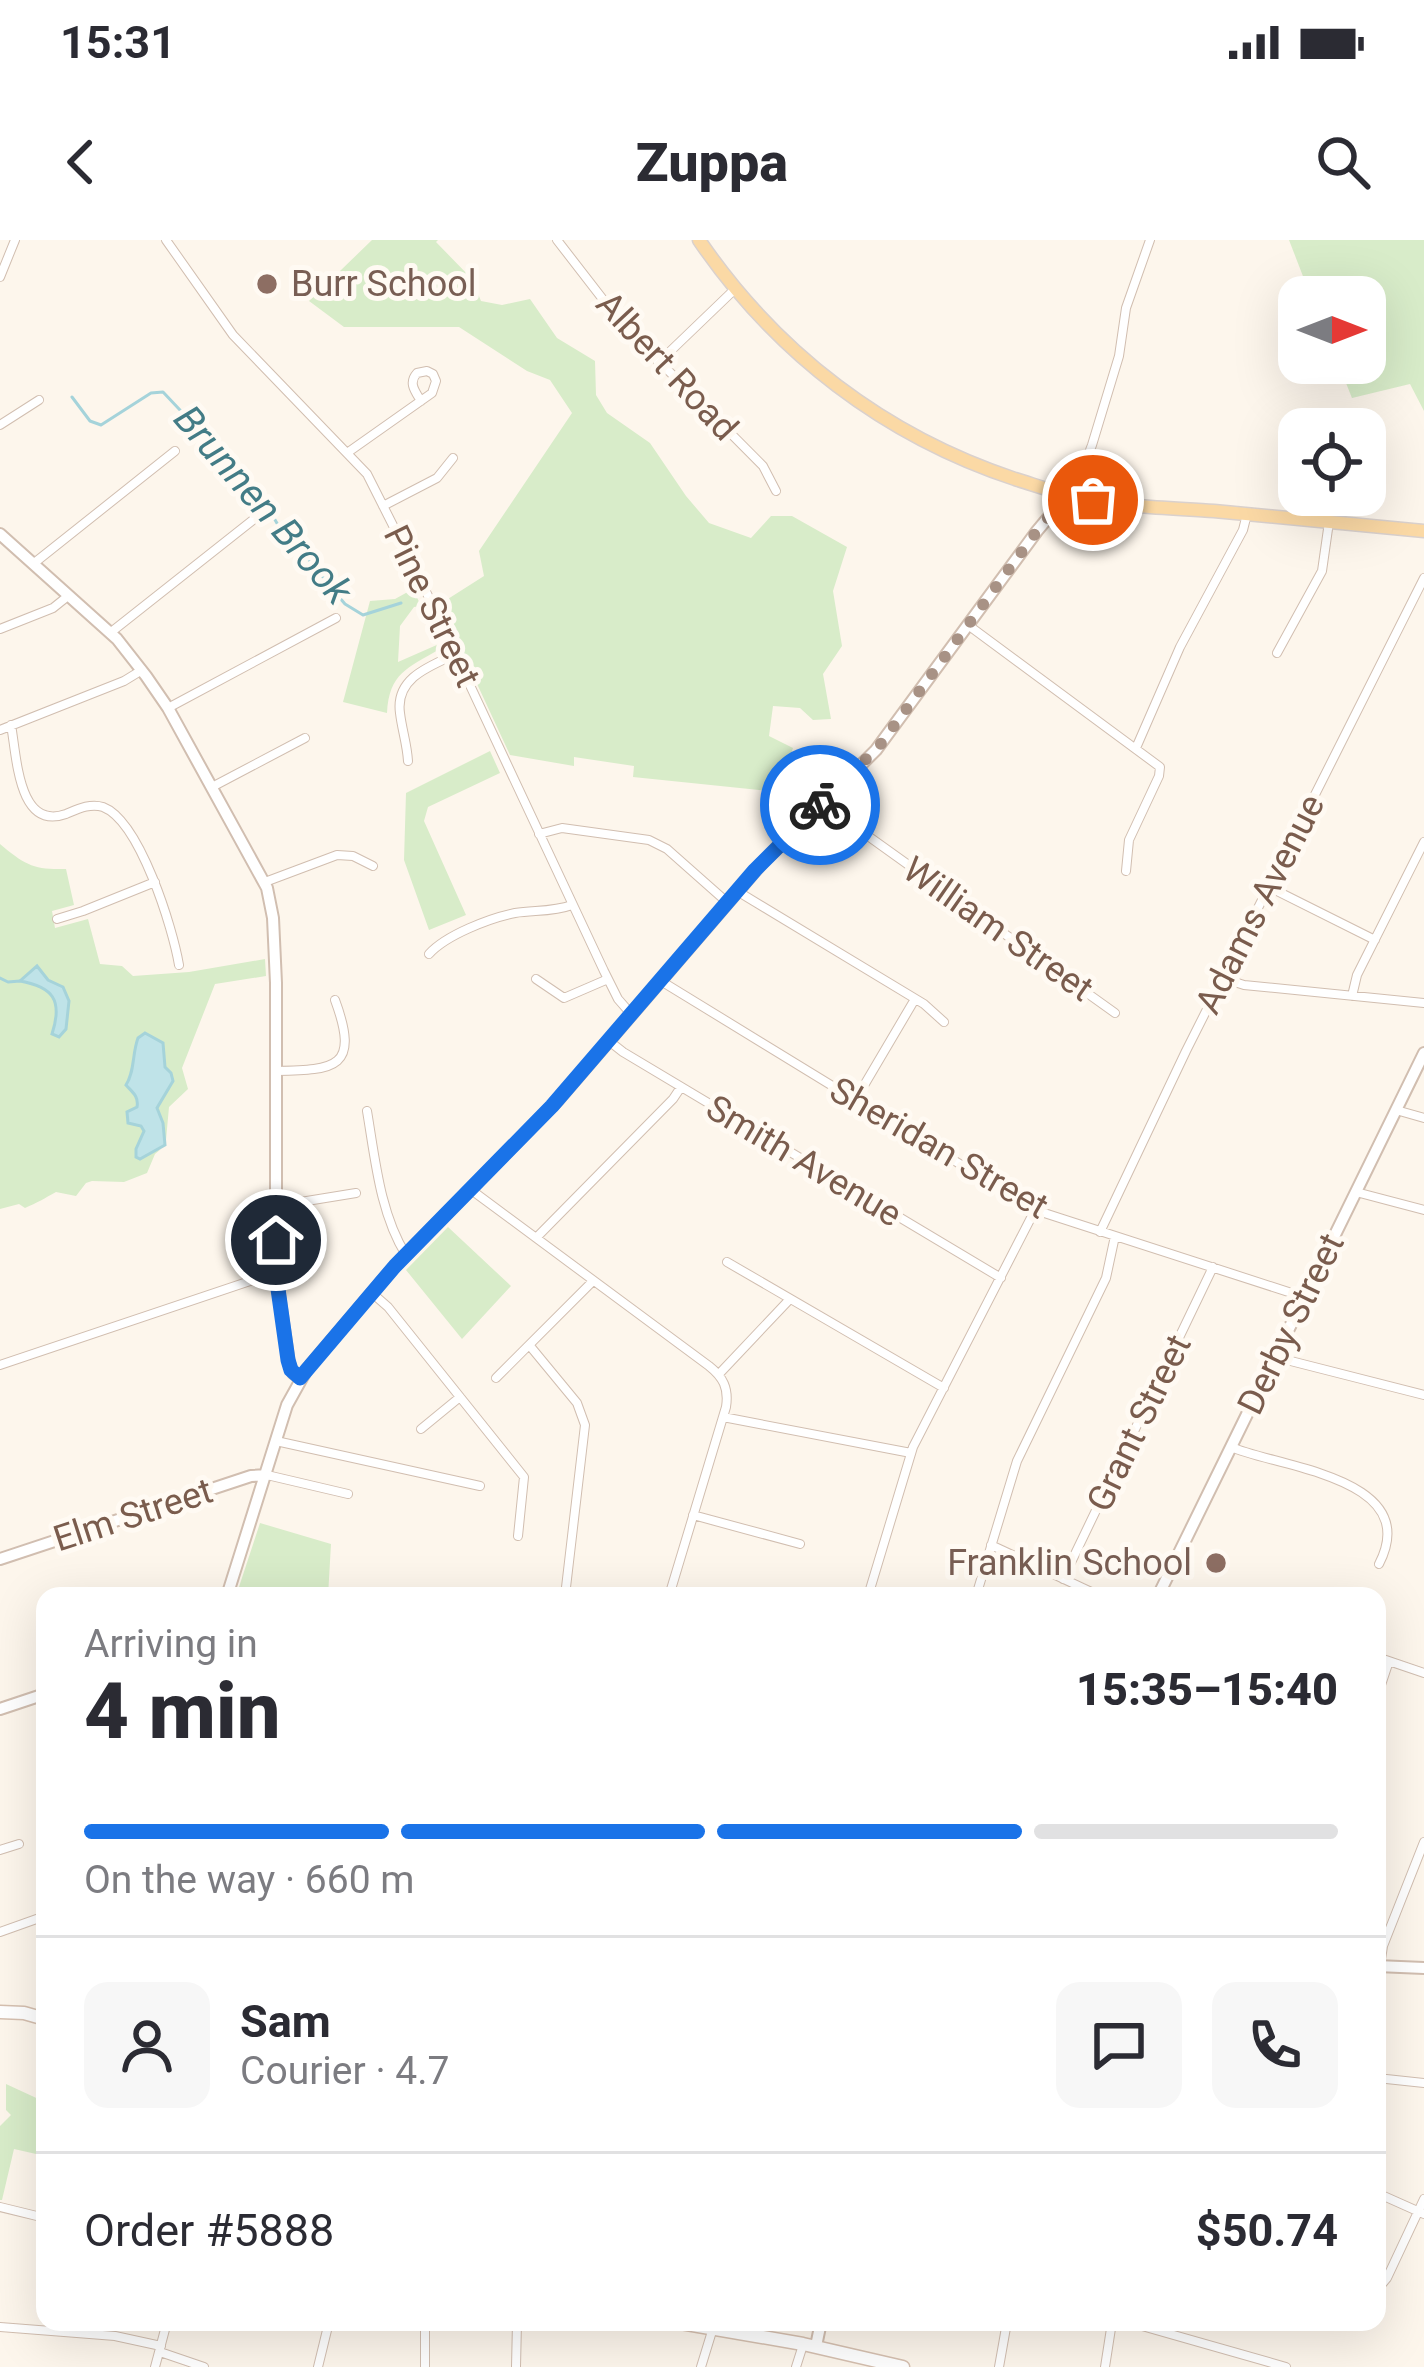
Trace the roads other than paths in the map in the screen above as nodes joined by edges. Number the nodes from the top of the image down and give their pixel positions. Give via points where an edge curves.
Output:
1 (15, 240) edge
2 (166, 240) edge
3 (557, 240) edge
4 (699, 240) edge
5 (1150, 240) edge
6 (0, 277) edge
7 (735, 289) junction
8 (658, 362) junction
9 (38, 400) dead end
10 (421, 401) junction
11 (0, 424) edge
12 (175, 451) dead end
13 (347, 453) junction
14 (453, 458) dead end
15 (776, 490) dead end
16 (1067, 495) junction
17 (383, 506) junction
18 (1247, 514) junction
19 (258, 516) dead end
20 (1329, 522) junction
21 (1424, 531) edge
22 (0, 534) edge
23 (33, 564) junction
24 (1424, 578) edge
25 (69, 596) junction
26 (336, 618) dead end
27 (968, 625) junction
28 (0, 629) edge
29 (110, 633) junction
30 (1277, 652) dead end
31 (456, 654) junction
32 (142, 670) junction
33 (168, 708) junction
34 (11, 725) junction
35 (0, 730) edge
36 (305, 738) dead end
37 (1136, 748) junction
38 (408, 761) dead end
39 (212, 787) junction
40 (822, 803) junction
41 (539, 834) junction
42 (1424, 842) edge
43 (374, 866) dead end
44 (1126, 871) dead end
45 (265, 881) junction
46 (155, 882) junction
47 (1268, 886) junction
48 (737, 891) junction
49 (728, 903) junction
50 (572, 904) junction
51 (57, 919) dead end
52 (1375, 940) junction
53 (429, 954) dead end
54 (179, 965) dead end
55 (1222, 978) junction
56 (536, 979) dead end
57 (608, 979) junction
58 (661, 981) junction
59 (1352, 996) junction
60 (915, 998) junction
61 (335, 1000) dead end
62 (1424, 1003) edge
63 (1115, 1013) dead end
64 (632, 1015) junction
65 (944, 1022) dead end
66 (609, 1041) junction
67 (1424, 1053) edge
68 (276, 1071) junction
69 (681, 1087) junction
70 (856, 1099) junction
71 (1396, 1110) junction
72 (368, 1111) dead end
73 (1424, 1118) edge
74 (470, 1190) junction
75 (1356, 1192) junction
76 (356, 1193) dead end
77 (276, 1206) junction
78 (1035, 1210) junction
79 (1424, 1210) edge
80 (1100, 1232) junction
81 (1115, 1236) junction
82 (536, 1238) junction
83 (406, 1255) junction
84 (727, 1262) dead end
85 (1213, 1267) junction
86 (276, 1274) junction
87 (1001, 1278) junction
88 (593, 1281) junction
89 (372, 1293) junction
90 (1304, 1297) junction
91 (789, 1300) junction
92 (530, 1346) junction
93 (1275, 1357) junction
94 (0, 1365) edge
95 (718, 1374) junction
96 (300, 1378) junction
97 (496, 1378) dead end
98 (944, 1388) junction
99 (1424, 1395) edge
100 (460, 1397) junction
101 (723, 1417) junction
102 (421, 1430) dead end
103 (276, 1441) junction
104 (1231, 1448) junction
105 (911, 1453) junction
106 (267, 1475) junction
107 (480, 1486) dead end
108 (348, 1494) dead end
109 (1384, 1499) dead end
110 (694, 1515) junction
111 (1398, 1531) dead end
112 (518, 1536) dead end
113 (800, 1544) dead end
114 (991, 1545) junction
115 (0, 1559) edge
116 (1379, 1564) dead end
117 (1064, 1579) junction
118 (230, 1587) edge
119 (566, 1587) edge
120 (672, 1587) edge
121 (871, 1587) edge
122 (979, 1587) edge
123 (1081, 1587) edge
124 (1162, 1587) edge
125 (1386, 1660) edge
126 (1389, 1661) junction
127 (1386, 1670) edge
128 (1424, 1673) edge
129 (36, 1697) edge
130 (0, 1709) edge
131 (1424, 1842) edge
132 (19, 1844) dead end
133 (0, 1850) edge
134 (36, 1919) edge
135 (0, 1932) edge
136 (1386, 1936) edge
137 (1386, 1966) edge
138 (1424, 1968) edge
139 (0, 2012) edge
140 (36, 2015) edge
141 (1386, 2079) edge
142 (1424, 2083) edge
143 (1386, 2197) edge
144 (1424, 2199) edge
145 (0, 2207) edge
146 (1421, 2212) edge
147 (36, 2216) edge
148 (1386, 2279) edge
149 (0, 2327) edge
150 (36, 2330) edge
151 (51, 2331) edge
152 (165, 2331) edge
153 (327, 2331) edge
154 (425, 2331) edge
155 (517, 2331) edge
156 (712, 2331) edge
157 (730, 2331) edge
158 (817, 2331) edge
159 (1005, 2331) edge
160 (1111, 2331) edge
161 (1160, 2331) edge
162 (810, 2345) junction
163 (160, 2349) junction
164 (155, 2367) edge
165 (204, 2367) edge
166 (318, 2367) edge
167 (425, 2367) edge
168 (516, 2367) edge
169 (701, 2367) edge
170 (796, 2367) edge
171 (900, 2367) edge
172 (999, 2367) edge
173 (1105, 2367) edge
174 (1286, 2367) edge

1 - 6 street
2 - 13 street, Pine Street via 232,335
3 - 8 street, Albert Road
4 - 7 main road
5 - 16 street via 1092,445
7 - 8 street
7 - 16 main road via 796,353 881,417 967,461
8 - 15 street, Albert Road via 763,466
9 - 11 street
10 - 10 street via 436,386 424,371 412,383
10 - 13 street
12 - 23 street
13 - 17 street, Pine Street
14 - 17 street via 437,478
16 - 18 main road
16 - 27 street
17 - 31 street, Pine Street
18 - 20 main road
18 - 37 street
19 - 29 street
20 - 21 main road
20 - 30 street via 1319,576
22 - 23 street
23 - 25 street
24 - 47 street, Adams Avenue
25 - 28 street
25 - 29 street
26 - 33 street
27 - 37 street
27 - 40 street via 877,750
29 - 32 street
31 - 38 street via 420,671 403,690
31 - 41 street, Pine Street
32 - 33 street
32 - 34 street
33 - 39 street
34 - 35 street
34 - 46 street via 33,809 56,817 104,808
36 - 39 street
37 - 44 street via 1160,772 1129,841
39 - 45 street
40 - 48 street
40 - 63 street, William Street
41 - 49 street via 562,828 649,840
41 - 50 street, Pine Street
42 - 52 street
43 - 45 street via 337,855
45 - 68 street
46 - 51 street
46 - 54 street
47 - 52 street
47 - 55 street, Adams Avenue
48 - 49 street
48 - 60 street
49 - 58 street
50 - 53 street via 507,916
50 - 57 street, Pine Street
52 - 59 street
55 - 59 street
55 - 80 street, Adams Avenue
56 - 57 street via 564,998
57 - 64 street, Pine Street
58 - 64 street
58 - 70 street, Sheridan Street
59 - 62 street
60 - 65 street
60 - 70 street
61 - 68 street via 346,1035 337,1060 323,1069
64 - 66 street
66 - 69 street, Smith Avenue
66 - 74 street
67 - 71 street, Derby Street
68 - 77 street
69 - 82 street
69 - 87 street, Smith Avenue
70 - 78 street, Sheridan Street
71 - 73 street
71 - 75 street, Derby Street
72 - 83 street via 381,1190
74 - 82 street
74 - 83 street
75 - 79 street
75 - 90 street, Derby Street
76 - 77 street
77 - 86 street
78 - 80 street, Sheridan Street
78 - 87 street
80 - 81 street, Sheridan Street
81 - 85 street, Sheridan Street
81 - 114 street via 1106,1278 1016,1461
82 - 88 street
83 - 89 street
84 - 91 street
85 - 90 street, Sheridan Street
85 - 117 street, Grant Street
86 - 94 street
86 - 96 street via 289,1364
87 - 98 street
88 - 92 street
88 - 95 street
89 - 96 street
89 - 100 street
90 - 93 street, Derby Street
91 - 95 street
91 - 98 street
92 - 97 street
92 - 119 street via 585,1425
93 - 99 street
93 - 104 street, Derby Street
95 - 101 street via 727,1393
96 - 103 street
98 - 105 street
100 - 102 street
100 - 112 street via 524,1477
101 - 105 street
101 - 110 street
103 - 106 street
103 - 107 street
104 - 109 street via 1356,1481
104 - 124 street, Derby Street
105 - 121 street
106 - 108 street
106 - 115 street, Elm Street
106 - 118 street
110 - 113 street
110 - 120 street
111 - 116 street
114 - 117 street
114 - 122 street
117 - 123 street
125 - 126 street
126 - 127 street
126 - 128 street
129 - 130 street
131 - 136 street
132 - 133 street
134 - 135 street
137 - 138 street
139 - 140 main road
141 - 142 street
143 - 146 street
144 - 146 street
145 - 147 street
146 - 148 street
149 - 150 street
151 - 163 street
152 - 163 street
153 - 166 street
154 - 167 street
155 - 168 street
156 - 169 street
157 - 162 main road
158 - 162 street
159 - 172 street
160 - 173 street
161 - 174 street
162 - 170 street
162 - 171 main road
163 - 164 street
163 - 165 street

